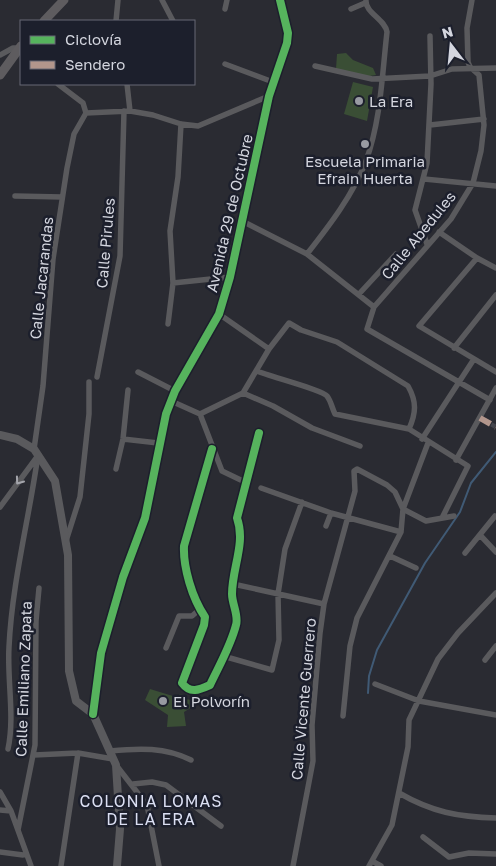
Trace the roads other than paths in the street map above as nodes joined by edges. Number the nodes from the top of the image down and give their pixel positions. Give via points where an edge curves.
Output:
1 (64, 0) edge
2 (118, 0) edge
3 (162, 0) edge
4 (227, 0) edge
5 (280, 0) edge
6 (472, 0) edge
7 (365, 2) edge
8 (225, 9) dead end
9 (350, 9) dead end
10 (45, 20) edge
11 (116, 20) edge
12 (172, 20) edge
13 (430, 36) dead end
14 (20, 47) edge
15 (0, 55) edge
16 (225, 64) dead end
17 (315, 66) dead end
18 (470, 68) junction
19 (496, 68) edge
20 (0, 75) edge
21 (430, 76) junction
22 (381, 78) junction
23 (273, 82) junction
24 (59, 85) edge
25 (127, 85) edge
26 (269, 96) junction
27 (127, 111) junction
28 (86, 113) junction
29 (484, 118) junction
30 (181, 124) junction
31 (430, 126) junction
32 (424, 179) junction
33 (473, 183) junction
34 (496, 186) edge
35 (15, 196) dead end
36 (62, 197) junction
37 (242, 221) junction
38 (439, 232) junction
39 (427, 244) junction
40 (307, 254) junction
41 (396, 254) dead end
42 (477, 258) junction
43 (496, 268) edge
44 (230, 277) junction
45 (173, 283) junction
46 (359, 294) junction
47 (496, 295) edge
48 (374, 307) junction
49 (219, 314) junction
50 (168, 324) dead end
51 (454, 348) junction
52 (269, 349) junction
53 (474, 359) junction
54 (257, 371) junction
55 (138, 372) dead end
56 (496, 372) edge
57 (97, 377) dead end
58 (458, 381) junction
59 (89, 382) dead end
60 (496, 388) edge
61 (128, 390) dead end
62 (175, 392) junction
63 (243, 393) junction
64 (171, 400) junction
65 (490, 400) junction
66 (200, 414) junction
67 (408, 429) junction
68 (259, 433) dead end
69 (0, 435) edge
70 (123, 439) junction
71 (422, 439) junction
72 (158, 443) junction
73 (428, 444) junction
74 (360, 446) dead end
75 (212, 449) junction
76 (36, 452) junction
77 (456, 460) junction
78 (116, 469) dead end
79 (247, 483) junction
80 (261, 488) dead end
81 (302, 502) junction
82 (0, 507) edge
83 (404, 508) junction
84 (331, 513) junction
85 (454, 516) dead end
86 (494, 516) dead end
87 (349, 517) junction
88 (442, 518) junction
89 (326, 526) dead end
90 (402, 532) junction
91 (480, 535) junction
92 (66, 541) junction
93 (496, 552) edge
94 (465, 553) dead end
95 (390, 556) junction
96 (416, 568) dead end
97 (233, 584) junction
98 (39, 588) dead end
99 (496, 593) edge
100 (278, 594) junction
101 (324, 604) junction
102 (200, 610) junction
103 (496, 646) edge
104 (166, 648) dead end
105 (223, 656) junction
106 (485, 660) dead end
107 (375, 684) dead end
108 (419, 701) junction
109 (93, 714) junction
110 (496, 715) edge
111 (343, 716) dead end
112 (8, 749) dead end
113 (78, 753) junction
114 (34, 755) junction
115 (113, 758) junction
116 (191, 760) dead end
117 (132, 784) junction
118 (0, 792) edge
119 (399, 793) junction
120 (0, 810) edge
121 (11, 812) junction
122 (496, 818) edge
123 (221, 826) dead end
124 (18, 830) junction
125 (423, 837) dead end
126 (0, 852) edge
127 (26, 854) junction
128 (496, 854) edge
129 (371, 863) edge
130 (31, 866) edge
131 (61, 866) edge
132 (117, 866) edge
133 (159, 866) edge
134 (293, 866) edge
135 (381, 866) edge

1 - 10 main road
2 - 11 street
3 - 12 street
4 - 8 street
5 - 23 street, Avenida 29 de Octubre via 288,33
6 - 18 street, Calle Abedules via 467,28
7 - 9 street
7 - 22 street via 388,32
13 - 21 street
14 - 15 street
14 - 20 main road
16 - 23 street
17 - 22 street via 362,78
18 - 19 street
18 - 21 street via 445,70
18 - 29 street, Calle Abedules via 478,76
21 - 22 street
21 - 31 street
22 - 40 street via 378,113 366,162 339,211
23 - 26 street, Avenida 29 de Octubre
24 - 28 street via 83,103
25 - 27 street, Calle Pirules
26 - 30 street via 198,126
26 - 37 street, Avenida 29 de Octubre
27 - 28 street
27 - 30 street
27 - 57 street, Calle Pirules via 120,256
28 - 36 street, Calle Jacarandas via 74,134
29 - 31 street
29 - 33 street, Calle Abedules via 481,151
30 - 45 street via 170,231
31 - 32 street
32 - 33 street
32 - 39 street via 415,210
33 - 34 street
33 - 38 street, Calle Abedules
35 - 36 street
36 - 76 street, Calle Jacarandas via 53,259
37 - 40 street
37 - 44 street, Avenida 29 de Octubre
38 - 39 street, Calle Abedules
38 - 42 street
39 - 48 street, Calle Abedules
40 - 46 street
41 - 46 street
42 - 43 street
42 - 51 street via 419,326
44 - 45 street
44 - 49 street, Avenida 29 de Octubre
45 - 50 street
46 - 48 street
47 - 51 street
48 - 58 street via 367,329
49 - 52 street
49 - 62 street, Avenida 29 de Octubre
51 - 53 street
52 - 54 street
52 - 67 street via 286,325 294,325 363,356 408,386 416,408
53 - 56 street
53 - 58 street
54 - 63 street
54 - 67 street via 322,391 335,414
55 - 62 street
58 - 65 street
58 - 71 street
59 - 92 street via 80,497
60 - 65 street
61 - 70 street
62 - 64 street, Avenida 29 de Octubre
63 - 66 street
63 - 74 street via 312,428
64 - 66 street
64 - 72 street, Avenida 29 de Octubre
65 - 77 street
66 - 75 street
67 - 71 street
68 - 79 street
69 - 76 street via 17,439
70 - 72 street
70 - 78 street
71 - 73 street
72 - 109 street, Avenida 29 de Octubre via 145,518 123,577 101,653
73 - 77 street
73 - 83 street
75 - 79 street via 222,471
75 - 102 street via 184,546 183,560
76 -> 82 street
76 - 92 street via 55,481
76 - 112 street, Calle Jacarandas via 8,646 12,731
77 - 88 street via 468,466
79 - 97 street via 237,518 241,531
80 - 81 street
81 - 84 street
81 - 100 street via 285,548
83 - 87 street, Calle Vicente Guerrero via 387,485 357,470 354,472 355,491
83 - 88 street via 426,521
83 - 90 street
84 - 87 street
84 - 89 street
85 - 88 street
86 - 91 street
87 - 90 street
87 - 101 street, Calle Vicente Guerrero
90 - 95 street
91 - 93 street
91 - 94 street
92 - 109 street via 71,688 76,701
95 - 96 street
95 - 111 street via 357,618 350,646
97 - 100 street
97 - 105 street via 237,623
98 - 114 street, Calle Emiliano Zapata
99 - 108 street via 438,659
100 - 101 street
100 - 105 street via 280,640 272,670
101 - 134 street, Calle Vicente Guerrero via 312,725 312,761
102 - 104 street via 192,616 180,616
102 - 105 street via 205,617 204,625 182,683 193,691 210,685
103 - 106 street
107 - 108 street
108 - 110 street
108 - 119 street via 409,720 408,747
109 - 115 street
113 - 114 street
113 - 115 street
113 - 131 street
114 - 124 street, Calle Emiliano Zapata
115 - 116 street via 128,749 174,752
115 - 117 street
115 - 132 street via 120,829
117 - 123 street via 152,782 166,785
117 - 133 street via 147,805
118 - 121 street
119 - 122 street via 424,807 469,817
119 - 129 street via 392,825
120 - 121 street
121 - 124 street
124 - 127 street
125 - 128 street via 449,857 469,852
126 - 127 street
127 - 130 street
129 - 135 street

